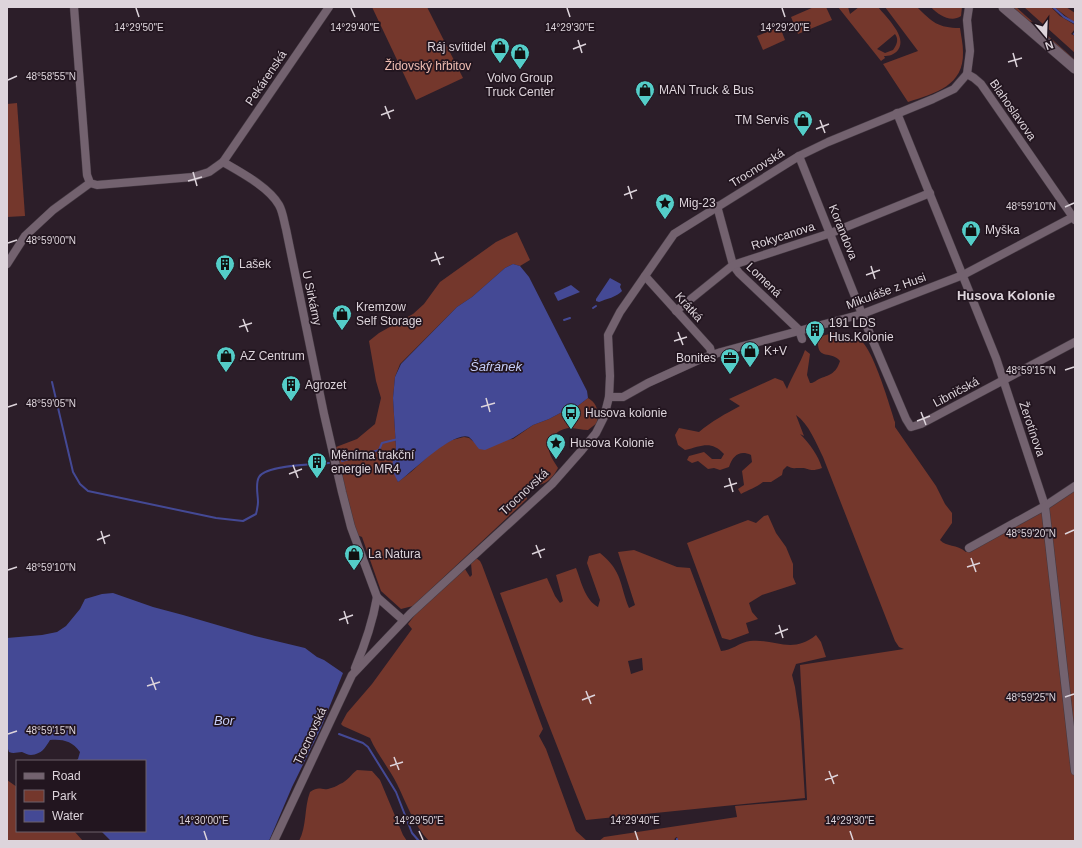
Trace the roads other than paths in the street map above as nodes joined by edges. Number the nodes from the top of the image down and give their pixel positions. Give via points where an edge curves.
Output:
1 (74, 7) edge
2 (329, 7) edge
3 (969, 7) edge
4 (1004, 7) edge
5 (1075, 68) edge
6 (967, 74) junction
7 (897, 113) junction
8 (799, 156) junction
9 (223, 162) junction
10 (90, 183) junction
11 (930, 193) junction
12 (717, 206) junction
13 (1074, 219) edge
14 (830, 233) junction
15 (7, 264) edge
16 (733, 265) junction
17 (963, 275) junction
18 (645, 276) junction
19 (676, 311) junction
20 (862, 314) junction
21 (799, 330) junction
22 (802, 339) dead end
23 (1075, 342) edge
24 (712, 355) junction
25 (1003, 381) junction
26 (609, 397) junction
27 (911, 427) joint
28 (1075, 486) edge
29 (1045, 506) junction
30 (970, 548) dead end
31 (377, 597) junction
32 (403, 620) junction
33 (352, 675) junction
34 (1075, 771) edge
35 (274, 841) edge

1 - 10 street via 86,176
2 - 9 street, Pekárenská
3 - 6 street via 966,20 970,51
4 - 5 main road
6 - 7 street, Trocnovská via 954,89
6 - 13 street, Blahoslavova via 981,84
7 - 8 street, Trocnovská
7 - 11 street, Žerotínova
8 - 12 street, Trocnovská
8 - 14 street, Korandova
9 - 10 street via 209,172 193,177 97,185
9 - 31 street, U Sirkárny via 250,177 279,205 342,492 351,527
10 - 15 street via 53,210 25,236
11 - 14 street, Rokycanova
11 - 17 street, Žerotínova
12 - 16 street, Lomená
12 - 18 street, Trocnovská via 674,234
13 - 17 street, Mikuláše z Husi
14 - 16 street, Rokycanova
14 - 20 street, Korandova
16 - 19 street, Rokycanova
16 - 21 street, Lomená
17 - 20 street, Mikuláše z Husi
17 - 25 street, Žerotínova
18 - 19 street, Krátká
18 - 26 street, Trocnovská via 620,312 608,335
19 - 24 street, Krátká via 710,348
20 - 21 street, Mikuláše z Husi
20 - 27 street, Korandova
21 - 22 street, Lomená
21 - 24 street, Mikuláše z Husi
23 - 25 street, Libničská
24 - 26 street, Mikuláše z Husi via 623,397
25 - 27 street, Libničská
25 - 29 street, Žerotínova
26 - 32 street, Trocnovská via 604,417 596,433 552,484
28 - 29 street
29 - 30 street
29 - 34 street, Žerotínova
31 - 32 street, U Sirkárny
31 - 33 street via 359,660
32 - 33 street, Trocnovská
33 - 35 street, Trocnovská

